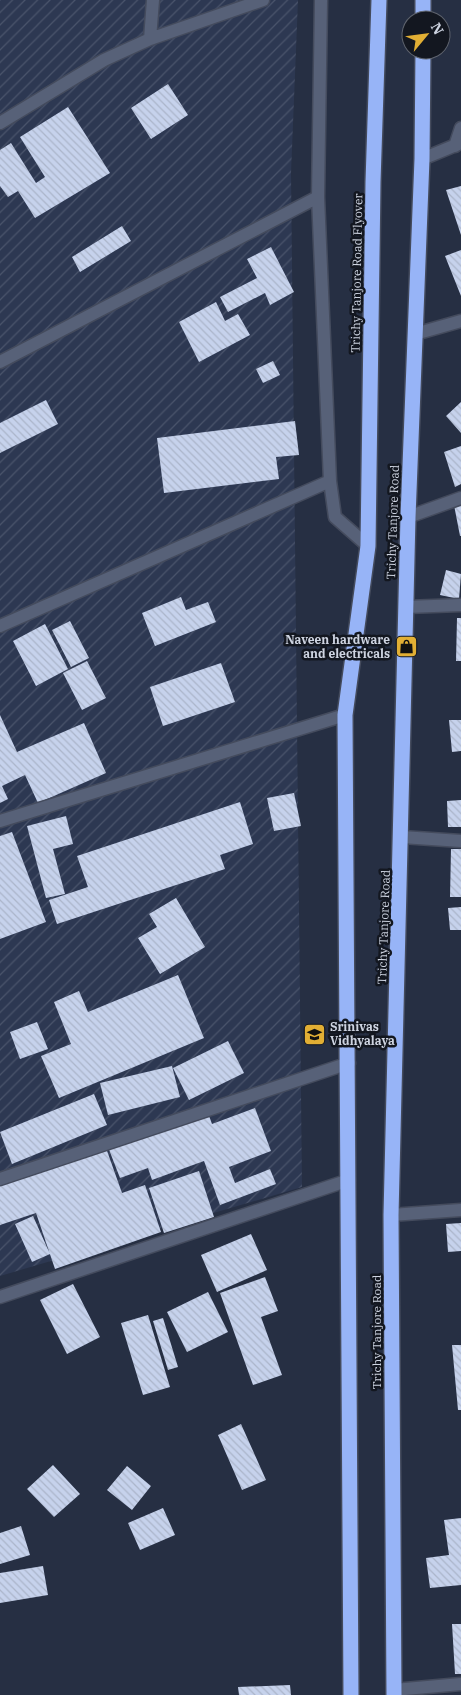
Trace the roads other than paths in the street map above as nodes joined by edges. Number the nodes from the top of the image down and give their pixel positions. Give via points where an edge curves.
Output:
1 (153, 0) edge
2 (263, 0) edge
3 (321, 0) edge
4 (379, 0) edge
5 (150, 39) junction
6 (423, 60) edge
7 (0, 123) edge
8 (461, 128) edge
9 (458, 145) edge
10 (422, 159) junction
11 (318, 197) junction
12 (461, 321) edge
13 (415, 334) junction
14 (0, 362) edge
15 (330, 481) junction
16 (461, 498) edge
17 (408, 517) junction
18 (368, 546) junction
19 (461, 605) edge
20 (406, 607) junction
21 (0, 626) edge
22 (345, 715) junction
23 (0, 821) edge
24 (402, 837) junction
25 (461, 841) edge
26 (349, 1063) junction
27 (0, 1179) edge
28 (349, 1180) junction
29 (461, 1210) edge
30 (391, 1216) junction
31 (0, 1297) edge
32 (461, 1684) edge
33 (394, 1693) edge
34 (351, 1695) edge

1 - 5 street
2 - 5 street
3 - 11 street
4 - 18 highway, Trichy Tanjore Road Flyover
5 - 7 street via 104,60
6 - 10 highway, Trichy Tanjore Road
8 - 9 street
9 - 10 street
10 - 13 highway, Trichy Tanjore Road
11 - 14 street
11 - 15 street
12 - 13 street
13 - 17 highway, Trichy Tanjore Road
15 - 18 street via 335,517
15 - 21 street
16 - 17 street
17 - 20 highway, Trichy Tanjore Road
18 - 22 highway, Trichy Tanjore Road
19 - 20 street
20 - 24 highway, Trichy Tanjore Road
22 - 23 street
22 - 26 highway, Trichy Tanjore Road
24 - 25 street
24 - 30 highway, Trichy Tanjore Road
26 - 27 street
26 - 28 highway, Trichy Tanjore Road
28 - 31 street
28 - 34 highway, Trichy Tanjore Road
29 - 30 street
30 - 33 highway, Trichy Tanjore Road
32 - 33 street

